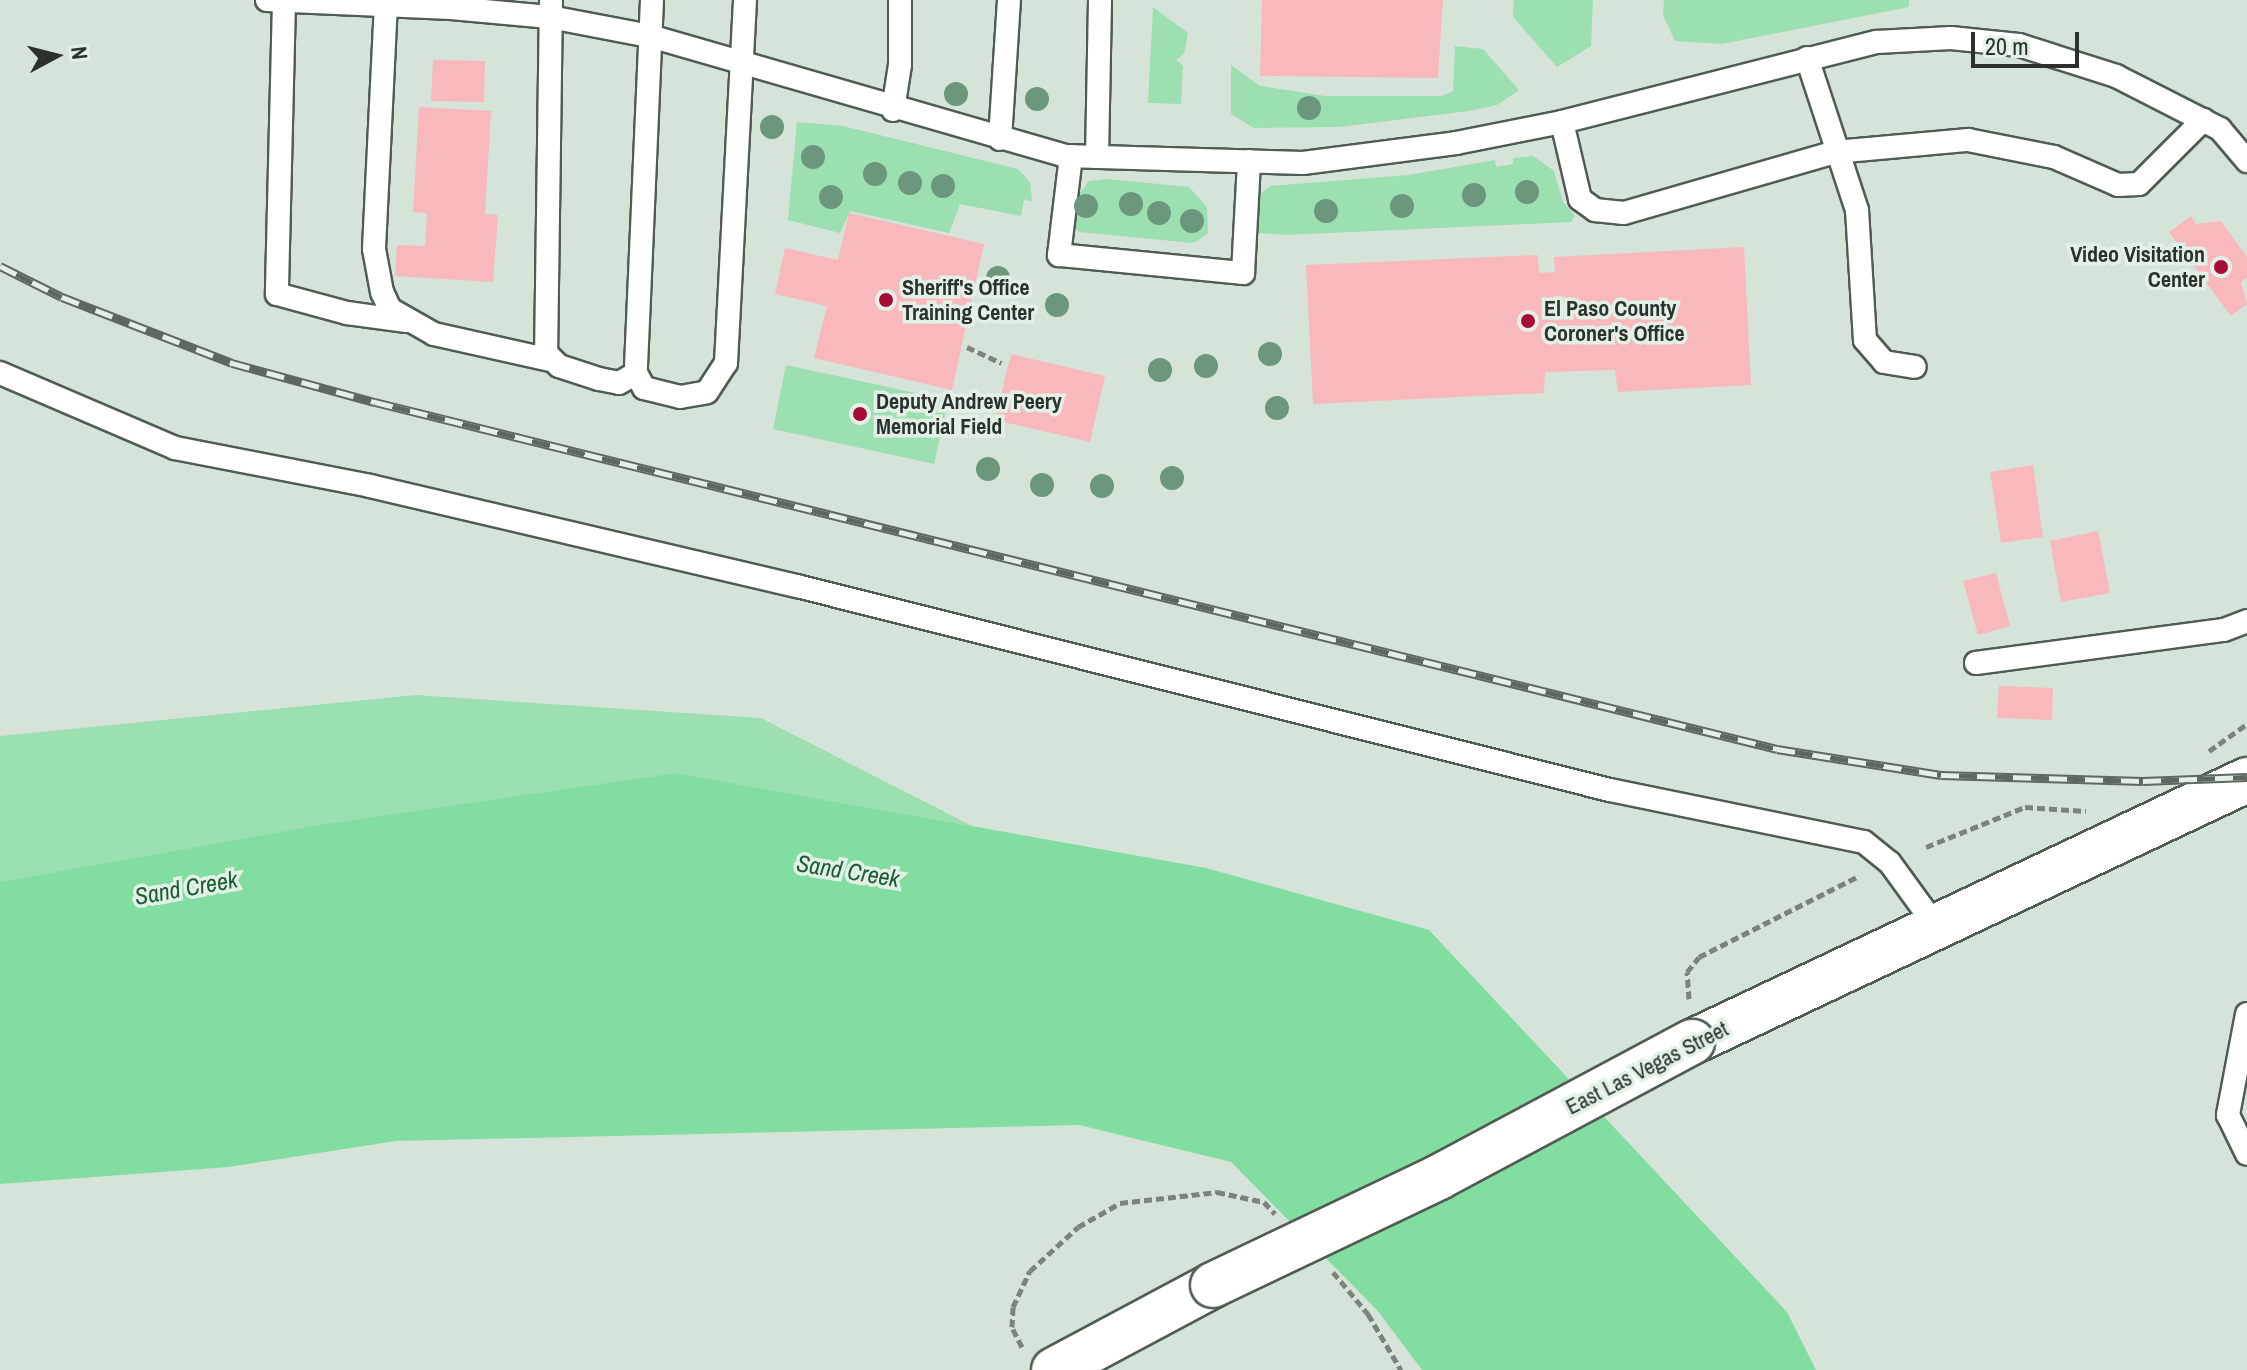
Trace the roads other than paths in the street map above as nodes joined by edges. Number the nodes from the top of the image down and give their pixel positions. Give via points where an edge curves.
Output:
1 (652, 0) edge
2 (745, 0) edge
3 (900, 0) edge
4 (1009, 0) edge
5 (1100, 0) edge
6 (275, 1) edge
7 (386, 3) junction
8 (451, 4) edge
9 (550, 9) edge
10 (650, 36) junction
11 (1807, 58) junction
12 (742, 66) junction
13 (893, 110) junction
14 (2203, 120) junction
15 (1562, 122) junction
16 (1000, 139) junction
17 (1835, 152) junction
18 (1071, 156) junction
19 (1097, 157) junction
20 (1249, 161) junction
21 (2247, 161) edge
22 (407, 322) junction
23 (550, 360) junction
24 (1915, 367) dead end
25 (0, 373) edge
26 (636, 373) junction
27 (2247, 621) edge
28 (1976, 663) dead end
29 (2225, 786) edge
30 (1938, 929) junction
31 (2247, 1014) edge
32 (2247, 1154) edge
33 (1054, 1370) edge

1 - 10 lane
2 - 12 lane
3 - 13 lane via 900,65
4 - 16 lane
5 - 19 lane
6 - 7 lane
6 - 22 lane via 277,294
7 - 8 lane
7 - 22 lane via 374,249 382,292 390,309
8 - 9 lane
9 - 10 lane
9 - 23 lane via 544,339
10 - 12 lane
10 - 26 lane
11 - 14 lane via 1877,42 1951,38 2019,45 2116,76
11 - 15 lane
11 - 17 lane
12 - 13 lane
12 - 26 lane via 726,363 718,382 698,395 644,388
13 - 16 lane
14 - 17 lane via 2139,184 2118,185 2054,157 1968,140
14 - 21 lane via 2220,129
15 - 17 lane via 1580,199 1595,210 1624,213
15 - 20 lane via 1456,143 1303,163
16 - 18 lane
17 - 24 lane via 1857,210 1865,340 1884,362
18 - 19 lane
18 - 20 lane via 1059,255 1243,273
19 - 20 lane
22 - 23 lane via 434,334
23 - 26 lane via 573,373 619,383
25 - 30 lane via 175,448 370,486 797,586 1610,790 1864,842 1890,863
27 - 28 lane via 2224,630
29 - 30 street, East Las Vegas Street
30 - 33 street, East Las Vegas Street, bridge via 1686,1026 1439,1177 1213,1285
31 - 32 lane via 2228,1115

